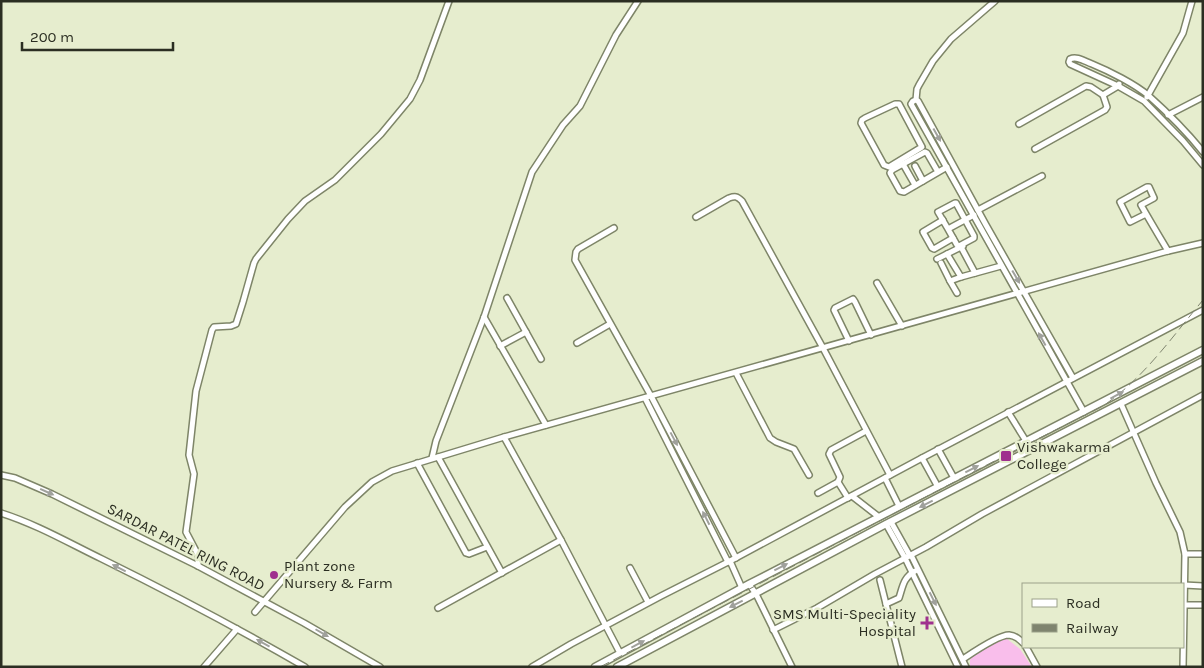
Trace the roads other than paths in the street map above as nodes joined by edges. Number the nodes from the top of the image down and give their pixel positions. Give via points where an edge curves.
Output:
1 (449, 1) edge
2 (638, 1) edge
3 (995, 1) edge
4 (1192, 1) edge
5 (1121, 79) junction
6 (1118, 86) junction
7 (1103, 95) junction
8 (1148, 95) junction
9 (916, 100) junction
10 (1202, 100) edge
11 (1144, 102) junction
12 (1168, 115) junction
13 (920, 119) junction
14 (1019, 124) dead end
15 (910, 125) junction
16 (1192, 138) junction
17 (1185, 144) junction
18 (1035, 149) dead end
19 (938, 152) junction
20 (1203, 152) edge
21 (929, 157) junction
22 (903, 164) junction
23 (1203, 165) edge
24 (915, 166) dead end
25 (947, 167) junction
26 (938, 172) junction
27 (1042, 176) dead end
28 (923, 181) junction
29 (915, 185) junction
30 (978, 210) junction
31 (1146, 214) junction
32 (974, 215) junction
33 (696, 217) dead end
34 (943, 220) junction
35 (965, 220) junction
36 (614, 228) dead end
37 (948, 229) junction
38 (953, 238) junction
39 (972, 242) dead end
40 (1203, 244) edge
41 (961, 247) junction
42 (1168, 252) junction
43 (947, 254) junction
44 (1002, 266) junction
45 (976, 273) junction
46 (961, 277) junction
47 (950, 281) junction
48 (877, 283) dead end
49 (1025, 292) junction
50 (957, 293) dead end
51 (1018, 294) junction
52 (508, 298) dead end
53 (1203, 310) edge
54 (484, 317) junction
55 (610, 324) junction
56 (902, 326) junction
57 (526, 332) junction
58 (871, 335) junction
59 (850, 341) junction
60 (577, 344) dead end
61 (500, 346) junction
62 (823, 348) junction
63 (1203, 350) edge
64 (541, 359) dead end
65 (1203, 361) edge
66 (736, 373) junction
67 (1073, 378) junction
68 (1066, 382) junction
69 (1203, 395) edge
70 (651, 396) junction
71 (644, 398) junction
72 (1121, 404) junction
73 (1008, 412) junction
74 (1084, 412) junction
75 (546, 426) junction
76 (866, 431) junction
77 (1134, 432) junction
78 (504, 437) junction
79 (1026, 441) junction
80 (938, 449) junction
81 (435, 458) junction
82 (922, 458) junction
83 (417, 464) junction
84 (1, 475) edge
85 (809, 475) dead end
86 (887, 476) junction
87 (954, 478) junction
88 (838, 482) junction
89 (938, 486) junction
90 (818, 493) dead end
91 (850, 497) junction
92 (900, 506) junction
93 (1, 513) edge
94 (879, 517) junction
95 (888, 523) junction
96 (561, 540) junction
97 (487, 547) junction
98 (1185, 554) junction
99 (1203, 554) edge
100 (909, 556) junction
101 (736, 558) junction
102 (729, 561) junction
103 (198, 566) junction
104 (630, 568) dead end
105 (915, 571) junction
106 (502, 573) junction
107 (880, 580) dead end
108 (1184, 585) junction
109 (746, 586) junction
110 (1203, 586) edge
111 (756, 594) junction
112 (264, 601) junction
113 (648, 602) junction
114 (886, 604) junction
115 (1203, 604) edge
116 (1184, 605) joint
117 (438, 608) dead end
118 (255, 612) dead end
119 (605, 625) junction
120 (237, 629) junction
121 (773, 630) junction
122 (1022, 642) edge
123 (1027, 648) edge
124 (1183, 648) edge
125 (620, 653) junction
126 (963, 659) junction
127 (204, 667) edge
128 (305, 667) edge
129 (380, 667) edge
130 (532, 667) edge
131 (595, 667) edge
132 (617, 667) edge
133 (792, 667) edge
134 (902, 667) edge
135 (958, 667) edge
136 (966, 667) edge
137 (1037, 667) edge
138 (1183, 667) edge

1 - 103 street via 420,80 410,98 381,134 335,180 305,201 256,259 236,324 212,330 196,391 189,454 194,474 186,532 198,555
2 - 54 street via 616,35 580,106 563,125 532,172
3 - 9 street via 950,39 919,85
4 - 8 street via 1183,33
5 - 6 street
5 - 6 street via 1078,59 1069,61
5 - 8 street
6 - 7 street
6 - 11 street
7 - 14 street via 1086,86
7 - 18 street via 1105,110
8 - 11 street
8 - 12 street
9 - 13 street via 911,104
9 -> 30 street
10 - 12 street
11 - 17 street
12 - 16 street
13 - 15 street
13 - 19 street
15 - 15 street via 922,148 888,167 861,123 865,118 898,104
16 - 17 street
16 - 20 street
17 - 23 street
19 - 21 street
19 - 25 street
21 - 22 street via 924,152
21 - 26 street
22 - 29 street
22 - 29 street via 890,173 904,192
24 - 28 street
25 - 26 street
25 - 32 street
26 - 28 street
27 - 30 street
28 - 29 street
30 -> 49 street
31 - 31 street via 1130,222 1120,202 1147,186 1154,197 1142,205
31 - 42 street
32 - 35 street
32 - 44 street
33 - 62 street via 728,198 739,197
34 - 35 street via 938,212 955,203
34 - 37 street
34 - 38 street via 923,232 934,249
35 - 37 street
35 - 38 street via 974,238 960,246
36 - 55 street via 581,245 575,256
37 - 38 street
39 - 41 street
40 - 42 street
41 - 43 street
41 - 45 street
42 - 49 street
43 - 46 street
43 - 47 street via 939,261
44 - 45 street
44 - 51 street
45 - 46 street
46 - 47 street
47 - 50 street
48 - 56 street
49 - 51 street
49 - 67 street
51 - 56 street
68 -> 51 street
52 - 57 street
53 - 67 street
54 - 61 street
54 - 81 street via 436,441
55 - 60 street
55 - 70 street
56 - 58 street
57 - 61 street
57 - 64 street
58 - 59 street
58 - 59 street via 853,299 834,310
59 - 62 street
61 - 75 street
62 - 66 street
62 - 76 street
74 -> 63 main road
65 - 72 main road
66 - 70 street
66 - 85 street via 770,438 794,449
67 - 68 street
68 - 73 street
68 - 74 street
69 - 77 street
70 - 71 street
70 -> 101 street
71 - 75 street
102 -> 71 street
72 - 77 street
72 -> 95 main road
73 - 79 street
73 - 80 street
74 - 79 main road
75 - 78 street
76 - 86 street
76 - 88 street via 830,452 840,477
77 - 98 street via 1180,532
77 - 100 street
78 - 81 street
78 - 96 street
87 -> 79 main road
80 - 82 street
80 - 87 street
81 - 83 street
81 - 97 street
82 - 86 street
82 - 89 street
83 - 97 street via 466,553
83 - 112 street via 392,471 361,491
84 -> 103 street, SARDAR PATEL RING ROAD via 52,494
86 - 91 street
86 - 92 street
87 - 89 main road
88 - 90 street
88 - 91 street
89 - 92 main road
91 - 94 street
91 - 101 street
92 - 94 main road
120 -> 93 street via 27,522
109 -> 94 main road
95 - 100 street
95 - 111 main road
96 - 106 street
96 - 119 street
97 - 106 street
98 - 99 street
98 - 108 street
100 - 105 street
100 - 121 street
101 - 102 street
102 - 109 street
102 - 113 street
103 - 112 street, SARDAR PATEL RING ROAD
104 - 113 street
105 - 114 street via 907,575 898,598
105 -> 126 street
105 - 135 street
106 - 117 street
107 - 114 street
108 - 110 street
108 - 116 street
109 - 111 street
125 -> 109 main road
111 - 121 street
111 -> 132 main road
112 - 118 street
112 -> 129 street, SARDAR PATEL RING ROAD
113 - 119 street
114 - 134 street
115 - 116 street
119 - 125 street
119 - 130 street
120 - 127 street
128 -> 120 street
121 - 133 street
122 - 126 street via 1008,635 1001,637
123 - 137 street
124 - 138 street
125 - 131 main road
126 - 136 street

